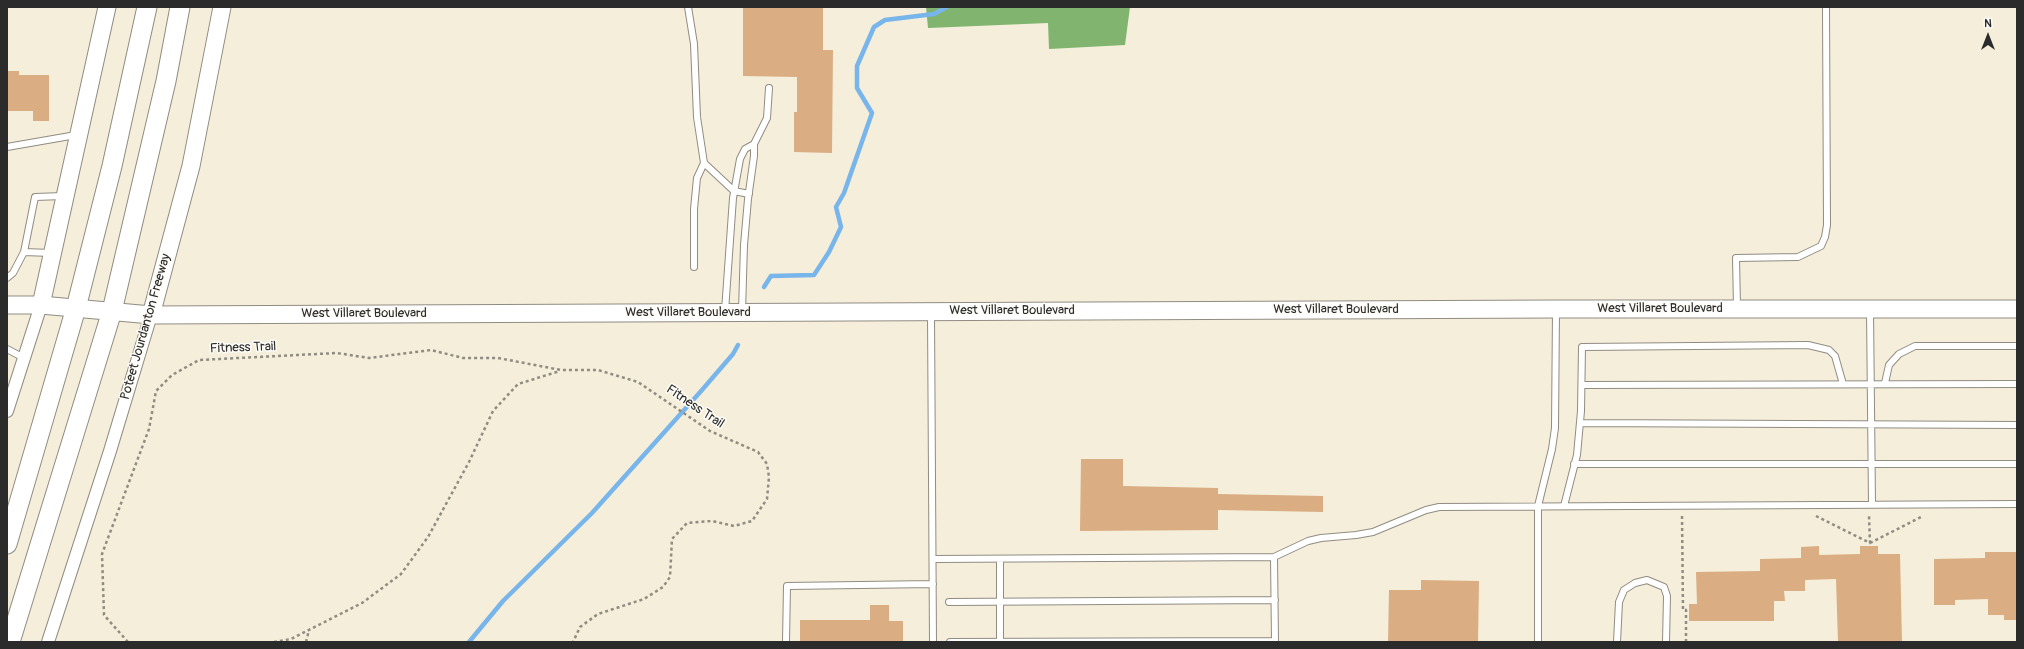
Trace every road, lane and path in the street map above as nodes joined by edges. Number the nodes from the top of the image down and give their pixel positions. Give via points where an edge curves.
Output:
1 (107, 7) edge
2 (146, 7) edge
3 (180, 7) edge
4 (222, 7) edge
5 (688, 7) edge
6 (1826, 7) edge
7 (769, 88) dead end
8 (79, 134) junction
9 (754, 144) junction
10 (7, 146) edge
11 (704, 163) junction
12 (734, 191) junction
13 (749, 194) junction
14 (65, 196) junction
15 (24, 252) junction
16 (52, 253) junction
17 (694, 267) dead end
18 (7, 278) edge
19 (7, 305) edge
20 (41, 305) junction
21 (76, 308) junction
22 (1870, 308) junction
23 (1556, 309) junction
24 (1737, 309) junction
25 (2017, 309) edge
26 (112, 311) junction
27 (931, 311) junction
28 (724, 312) junction
29 (742, 312) junction
30 (151, 315) junction
31 (2017, 346) edge
32 (7, 349) edge
33 (24, 358) junction
34 (560, 370) junction
35 (1885, 383) junction
36 (1843, 384) junction
37 (1870, 384) junction
38 (2017, 384) edge
39 (1582, 385) junction
40 (7, 411) edge
41 (1580, 423) junction
42 (1871, 425) junction
43 (2017, 425) edge
44 (1574, 464) junction
45 (1871, 464) junction
46 (2017, 464) edge
47 (1872, 504) junction
48 (2017, 504) edge
49 (1682, 505) junction
50 (1538, 506) junction
51 (1564, 506) junction
52 (1816, 516) dead end
53 (1869, 516) dead end
54 (1923, 516) dead end
55 (1870, 543) junction
56 (7, 544) edge
57 (1274, 557) junction
58 (933, 559) junction
59 (1000, 559) junction
60 (933, 584) junction
61 (1275, 600) junction
62 (949, 602) dead end
63 (1000, 602) junction
64 (310, 629) junction
65 (10, 642) edge
66 (48, 642) edge
67 (128, 642) edge
68 (274, 642) edge
69 (306, 642) edge
70 (573, 642) edge
71 (786, 642) edge
72 (933, 642) edge
73 (950, 642) edge
74 (1000, 642) edge
75 (1275, 642) edge
76 (1538, 642) edge
77 (1617, 642) edge
78 (1666, 642) edge
79 (1686, 642) edge

1 - 8 street
2 - 21 main road via 112,166
3 - 26 main road via 166,81
4 - 30 street, Poteet Jourdanton Freeway via 191,166
5 - 11 lane via 694,44 697,117
6 - 24 lane via 1825,237 1820,246 1798,257 1736,258
7 - 9 lane via 767,118
8 - 10 lane
8 - 14 street
9 - 12 lane via 745,149 740,159
9 - 13 lane
11 - 12 lane
11 - 17 lane via 697,178 694,209
12 - 13 lane
12 - 28 lane
13 - 29 lane
14 - 15 lane via 35,197
14 - 16 street
15 - 16 lane
15 - 18 lane via 13,273
16 - 20 street
19 - 20 street, West Villaret Boulevard
20 - 21 street, West Villaret Boulevard
20 - 33 street
21 - 26 street, West Villaret Boulevard
21 - 56 main road
22 - 24 street, West Villaret Boulevard
22 - 25 street, West Villaret Boulevard
22 - 37 lane
23 - 24 street, West Villaret Boulevard
23 - 27 street, West Villaret Boulevard
23 - 50 lane via 1555,428
26 - 30 street, West Villaret Boulevard
26 - 65 main road
27 - 29 street, West Villaret Boulevard
27 - 58 lane
28 - 29 street, West Villaret Boulevard
28 - 30 street, West Villaret Boulevard
30 - 66 street, Poteet Jourdanton Freeway
31 - 35 lane via 1915,346 1899,354 1889,365
32 - 33 lane
33 - 40 street
34 - 64 path, Fitness Trail via 518,384 493,411 469,462 428,537 401,574 362,603
34 - 67 path, Fitness Trail via 498,358 463,358 431,350 369,358 337,353 199,360 172,375 156,391 149,429 102,554 104,615
34 - 70 path, Fitness Trail via 598,370 638,382 710,431 758,452 767,464 769,477 767,499 752,521 734,526 712,521 687,523 672,538 670,578 663,587 644,599 598,614 580,627
35 - 37 lane
35 - 38 lane
36 - 37 lane
36 - 39 lane
36 - 39 lane via 1835,356 1829,350 1808,345 1582,347
37 - 42 lane
39 - 41 lane
41 - 42 lane
41 - 44 lane
42 - 43 lane
42 - 45 lane
44 - 45 lane
44 - 51 lane
45 - 46 lane
45 - 47 lane
47 - 48 lane
47 - 49 lane
49 - 51 lane
49 - 79 path via 1682,610 1686,610
50 - 51 lane
50 - 57 lane via 1439,507 1373,532 1308,541
50 - 76 lane
52 - 55 path
53 - 55 path
54 - 55 path
57 - 59 lane
57 - 61 lane
58 - 59 lane
58 - 60 lane
59 - 63 lane
60 - 71 lane via 787,586
60 - 72 lane
61 - 63 lane
61 - 75 lane
62 - 63 lane
63 - 74 lane
64 - 68 path, Fitness Trail via 292,638
64 - 69 path
73 - 74 lane
74 - 75 lane
77 - 78 lane via 1619,602 1624,590 1635,582 1647,580 1664,587 1667,596

